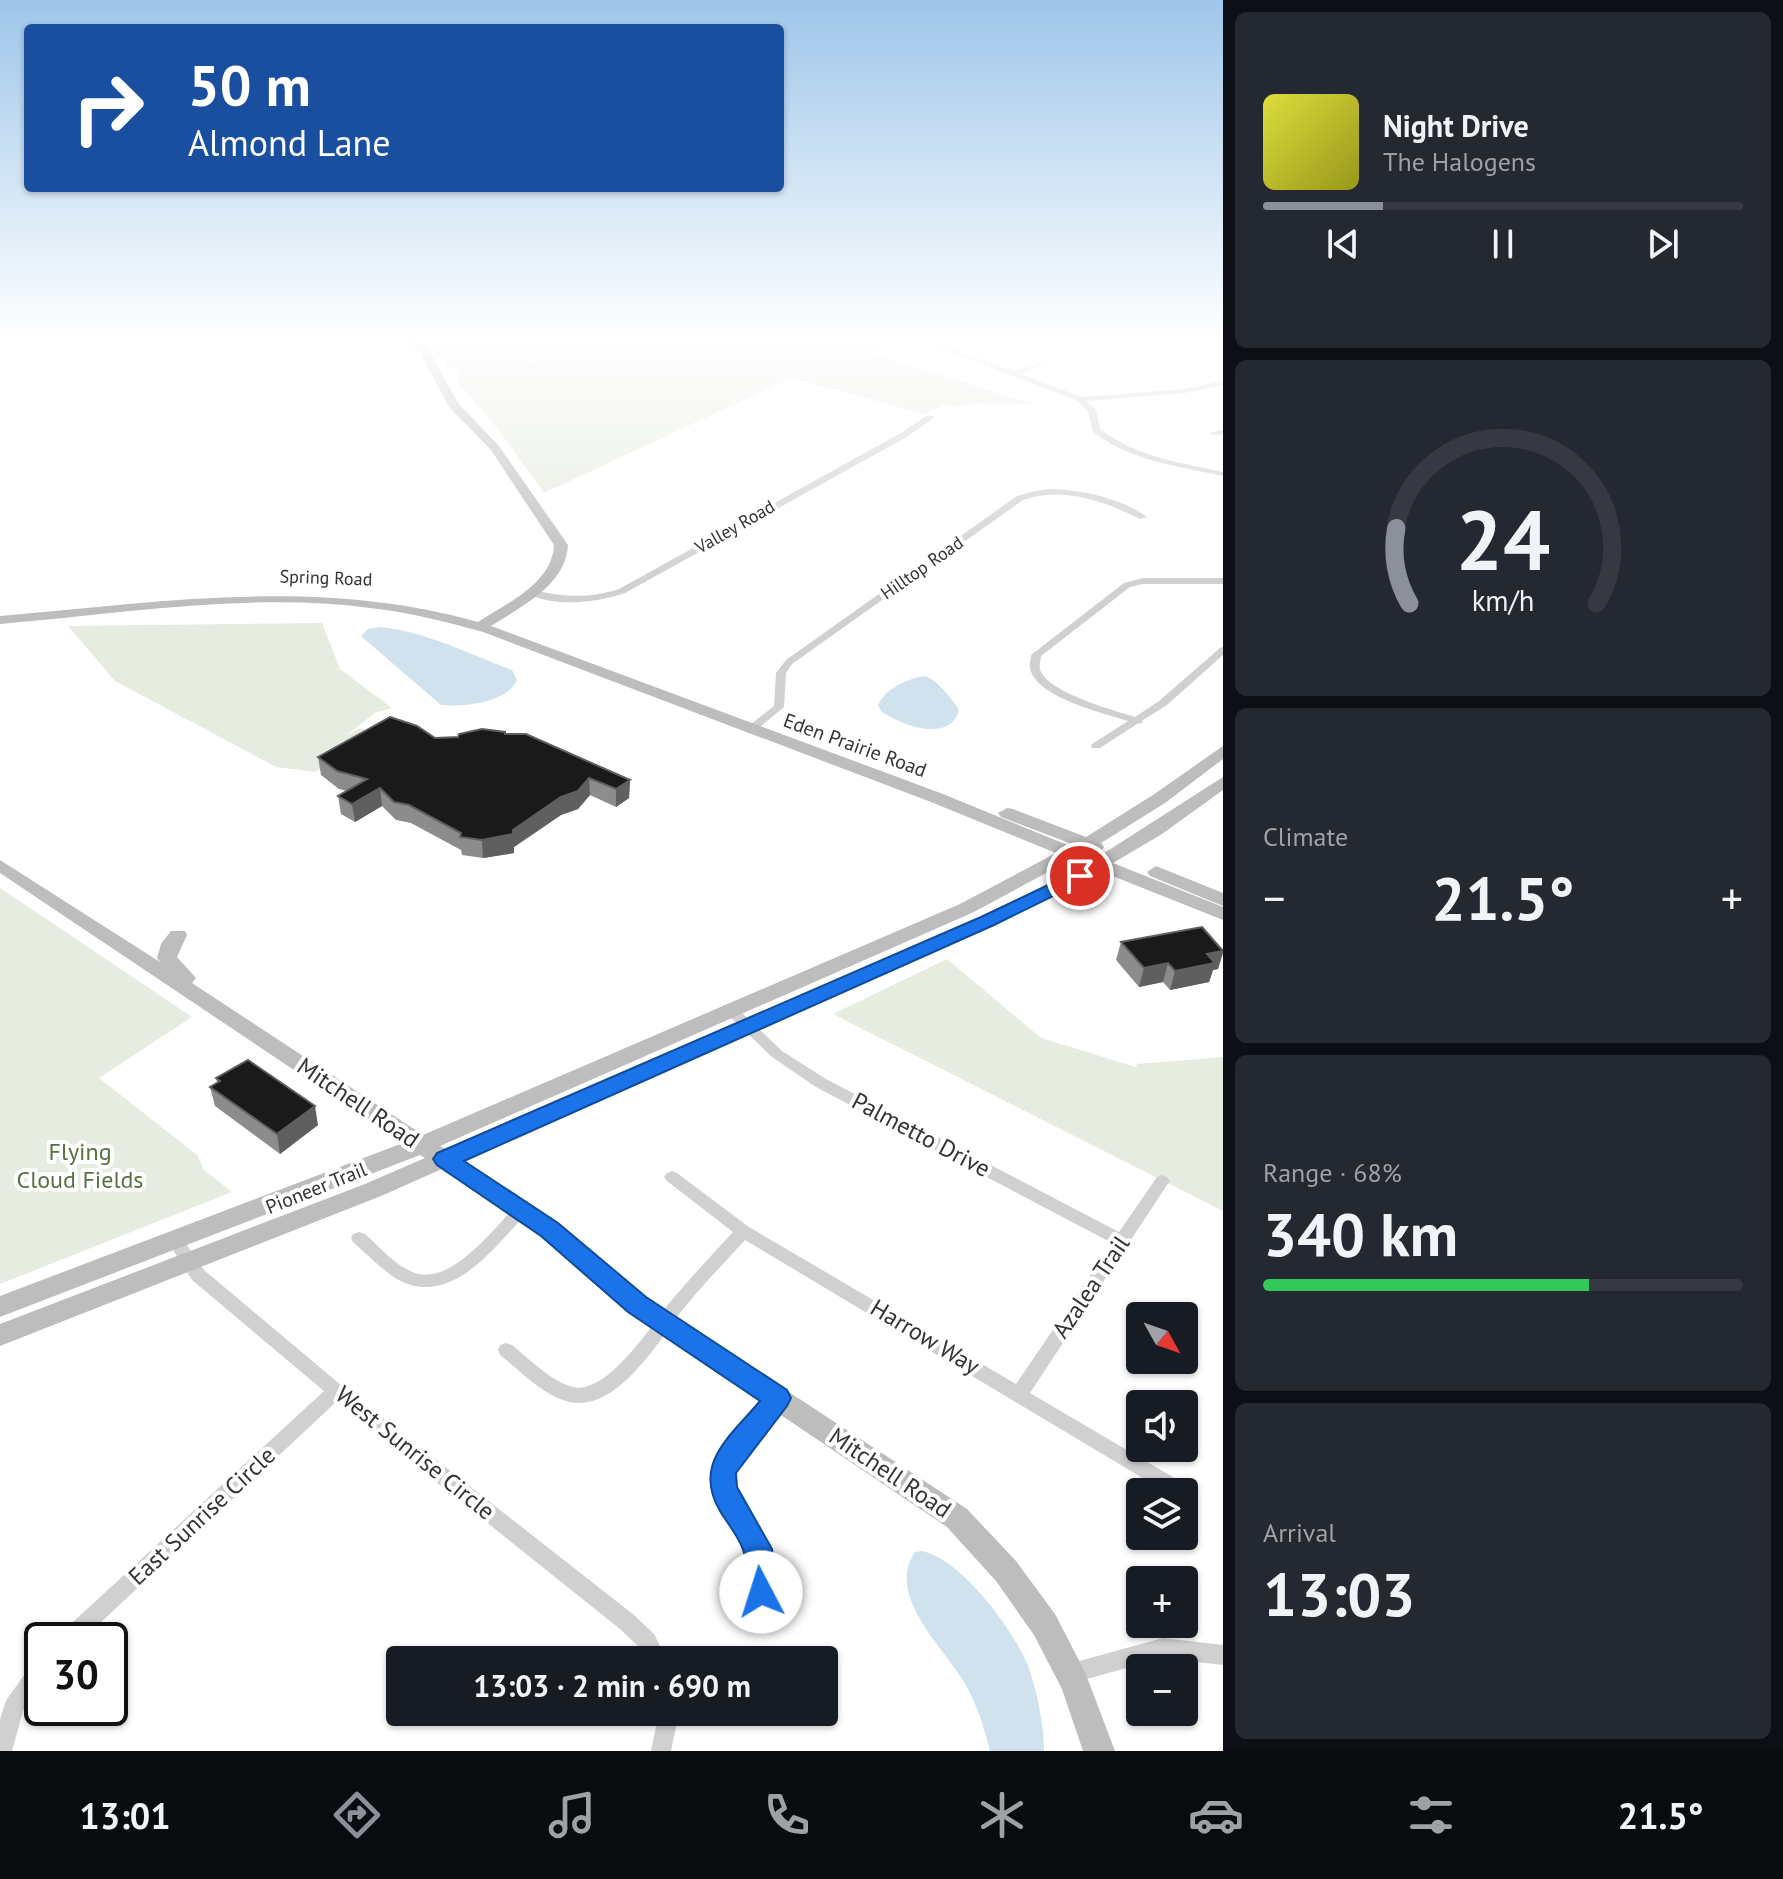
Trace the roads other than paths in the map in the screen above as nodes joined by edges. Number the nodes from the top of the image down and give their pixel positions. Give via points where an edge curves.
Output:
1 (467, 420) edge
2 (927, 420) edge
3 (1094, 420) edge
4 (1223, 432) edge
5 (1213, 433) dead end
6 (1223, 474) edge
7 (1143, 517) dead end
8 (1223, 581) edge
9 (529, 592) junction
10 (0, 620) edge
11 (486, 623) junction
12 (1223, 650) edge
13 (1138, 721) junction
14 (755, 727) junction
15 (1096, 746) dead end
16 (1223, 751) edge
17 (1223, 782) edge
18 (1080, 848) junction
19 (1108, 859) junction
20 (0, 865) edge
21 (1223, 900) edge
22 (1223, 914) edge
23 (178, 935) dead end
24 (208, 1000) junction
25 (732, 1011) junction
26 (748, 1026) junction
27 (419, 1145) junction
28 (445, 1159) junction
29 (672, 1177) dead end
30 (1162, 1181) dead end
31 (521, 1210) junction
32 (743, 1231) junction
33 (359, 1238) dead end
34 (1123, 1241) junction
35 (182, 1253) junction
36 (0, 1307) edge
37 (666, 1323) junction
38 (0, 1335) edge
39 (506, 1350) dead end
40 (336, 1391) junction
41 (1020, 1393) junction
42 (778, 1398) junction
43 (1159, 1478) edge
44 (761, 1592) dead end
45 (87, 1622) edge
46 (650, 1646) edge
47 (1223, 1655) edge
48 (1072, 1673) junction
49 (24, 1692) edge
50 (666, 1726) edge
51 (2, 1751) edge
52 (661, 1751) edge
53 (1099, 1751) edge

1 - 9 main road via 495,448 561,545 557,568
2 - 9 street, Valley Road via 622,591 569,600
3 - 6 street via 1096,430 1112,446
4 - 5 street
7 - 14 street, Hilltop Road via 1073,493 1040,492 1020,498 789,662 781,673 779,707
8 - 13 street via 1127,585 1036,655 1032,668 1053,690
9 - 11 main road
10 - 11 main road, Spring Road via 266,600 361,602
11 - 14 main road, Eden Prairie Road
12 - 13 street
13 - 15 street
14 - 18 main road, Eden Prairie Road
16 - 18 main road, Pioneer Trail
17 - 19 main road, Pioneer Trail
18 - 19 main road, Eden Prairie Road
18 - 25 main road, Pioneer Trail via 967,908
19 - 21 main road, Eden Prairie Road
19 - 22 main road, Eden Prairie Road
19 - 26 main road, Pioneer Trail via 1000,915
20 - 24 main road, Mitchell Road
23 - 24 main road via 167,958
24 - 27 main road, Mitchell Road
25 - 26 street, Palmetto Drive
25 - 27 main road, Pioneer Trail
26 - 28 main road, Pioneer Trail
26 - 34 street, Palmetto Drive via 777,1054 821,1083
27 - 28 main road, Mitchell Road
27 - 35 main road, Pioneer Trail
28 - 31 main road, Mitchell Road
28 - 35 main road, Pioneer Trail
29 - 32 street, Harrow Way
30 - 34 street, Azalea Trail
31 - 33 street via 446,1280 413,1279
31 - 37 main road, Mitchell Road
32 - 37 street
32 - 41 street, Harrow Way
34 - 41 street, Azalea Trail
35 - 36 main road, Pioneer Trail
35 - 38 main road, Pioneer Trail
35 - 40 street, West Sunrise Circle via 198,1275
37 - 39 street via 612,1382 584,1397 560,1390
37 - 42 main road, Mitchell Road
40 - 45 street, East Sunrise Circle
40 - 46 street, West Sunrise Circle via 627,1622
41 - 43 street, Harrow Way
42 - 44 street via 722,1472 723,1490 758,1549
42 - 48 main road, Mitchell Road via 957,1518 1028,1596
47 - 48 street via 1163,1648
48 - 53 main road, Mitchell Road
49 - 51 street via 14,1706
50 - 52 street

